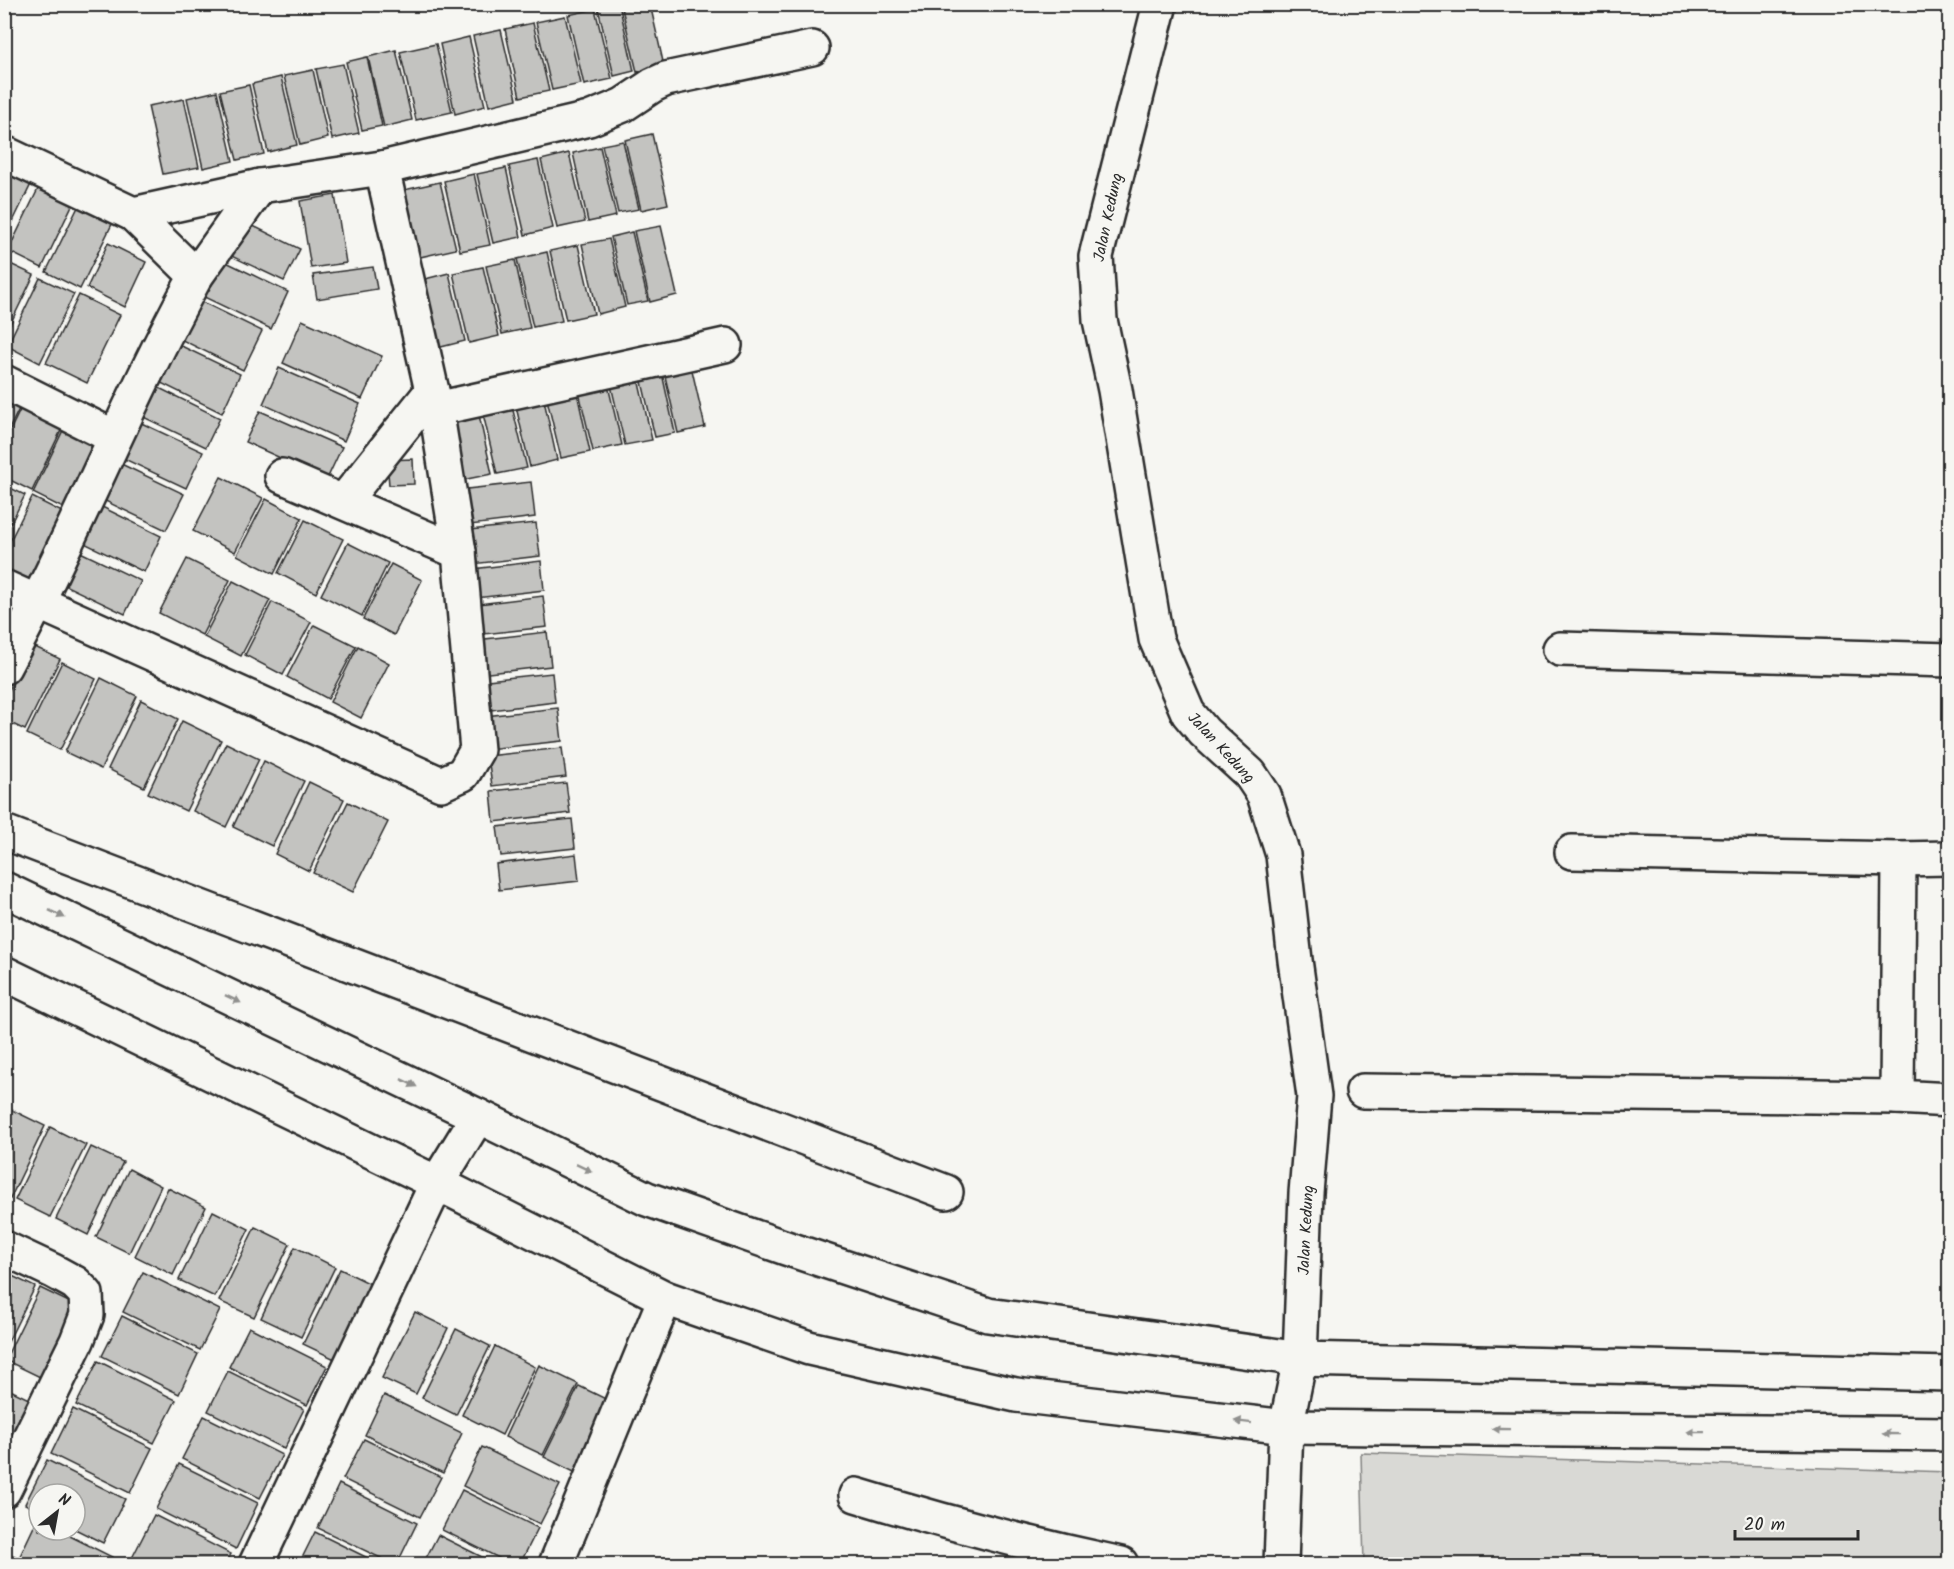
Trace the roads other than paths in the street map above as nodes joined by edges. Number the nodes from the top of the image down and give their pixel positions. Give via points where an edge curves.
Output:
1 (1160, 4) edge
2 (812, 48) dead end
3 (4, 153) edge
4 (382, 168) junction
5 (260, 186) junction
6 (133, 214) junction
7 (196, 276) junction
8 (725, 345) dead end
9 (4, 382) edge
10 (434, 400) junction
11 (114, 437) junction
12 (282, 476) dead end
13 (344, 501) junction
14 (459, 552) junction
15 (4, 587) edge
16 (39, 603) junction
17 (1560, 649) dead end
18 (1950, 660) edge
19 (4, 667) edge
20 (4, 832) edge
21 (1572, 852) dead end
22 (1950, 858) edge
23 (1899, 859) junction
24 (4, 889) edge
25 (4, 973) edge
26 (1363, 1091) dead end
27 (1897, 1097) junction
28 (1950, 1100) edge
29 (478, 1116) junction
30 (437, 1183) junction
31 (946, 1192) dead end
32 (4, 1248) edge
33 (665, 1298) junction
34 (1300, 1359) junction
35 (1950, 1374) edge
36 (1286, 1427) junction
37 (1950, 1434) edge
38 (4, 1490) edge
39 (856, 1495) dead end
40 (256, 1564) edge
41 (556, 1564) edge
42 (1121, 1564) edge
43 (1281, 1564) edge

1 - 34 street, Jalan Kedung via 1096,256 1100,320 1156,639 1188,713 1250,774 1264,795 1283,855 1314,1096
2 - 4 street via 666,79 623,105 589,119
3 - 6 street
4 - 5 street
4 - 10 street
5 - 6 street
5 - 7 street
6 - 7 street
7 - 11 street
8 - 10 street
9 - 11 street
10 - 13 street
10 - 14 street
11 - 16 street
12 - 13 street
13 - 14 street
14 - 16 street via 477,750 463,774 441,784
15 - 16 street
16 - 19 street
17 - 18 street
20 - 31 street
21 - 23 street
22 - 23 street
23 - 27 street
24 -> 29 street
25 - 30 street
26 - 27 street
27 - 28 street
29 - 30 street
29 -> 34 street via 647,1199 988,1314
30 - 33 street
30 - 40 street
32 - 38 street via 75,1283 86,1294 87,1315
36 -> 33 street via 1016,1395 809,1347
33 - 41 street
34 - 35 street
34 - 36 street, Jalan Kedung
37 -> 36 street
36 - 43 street, Jalan Kedung
39 - 42 street via 1018,1542

